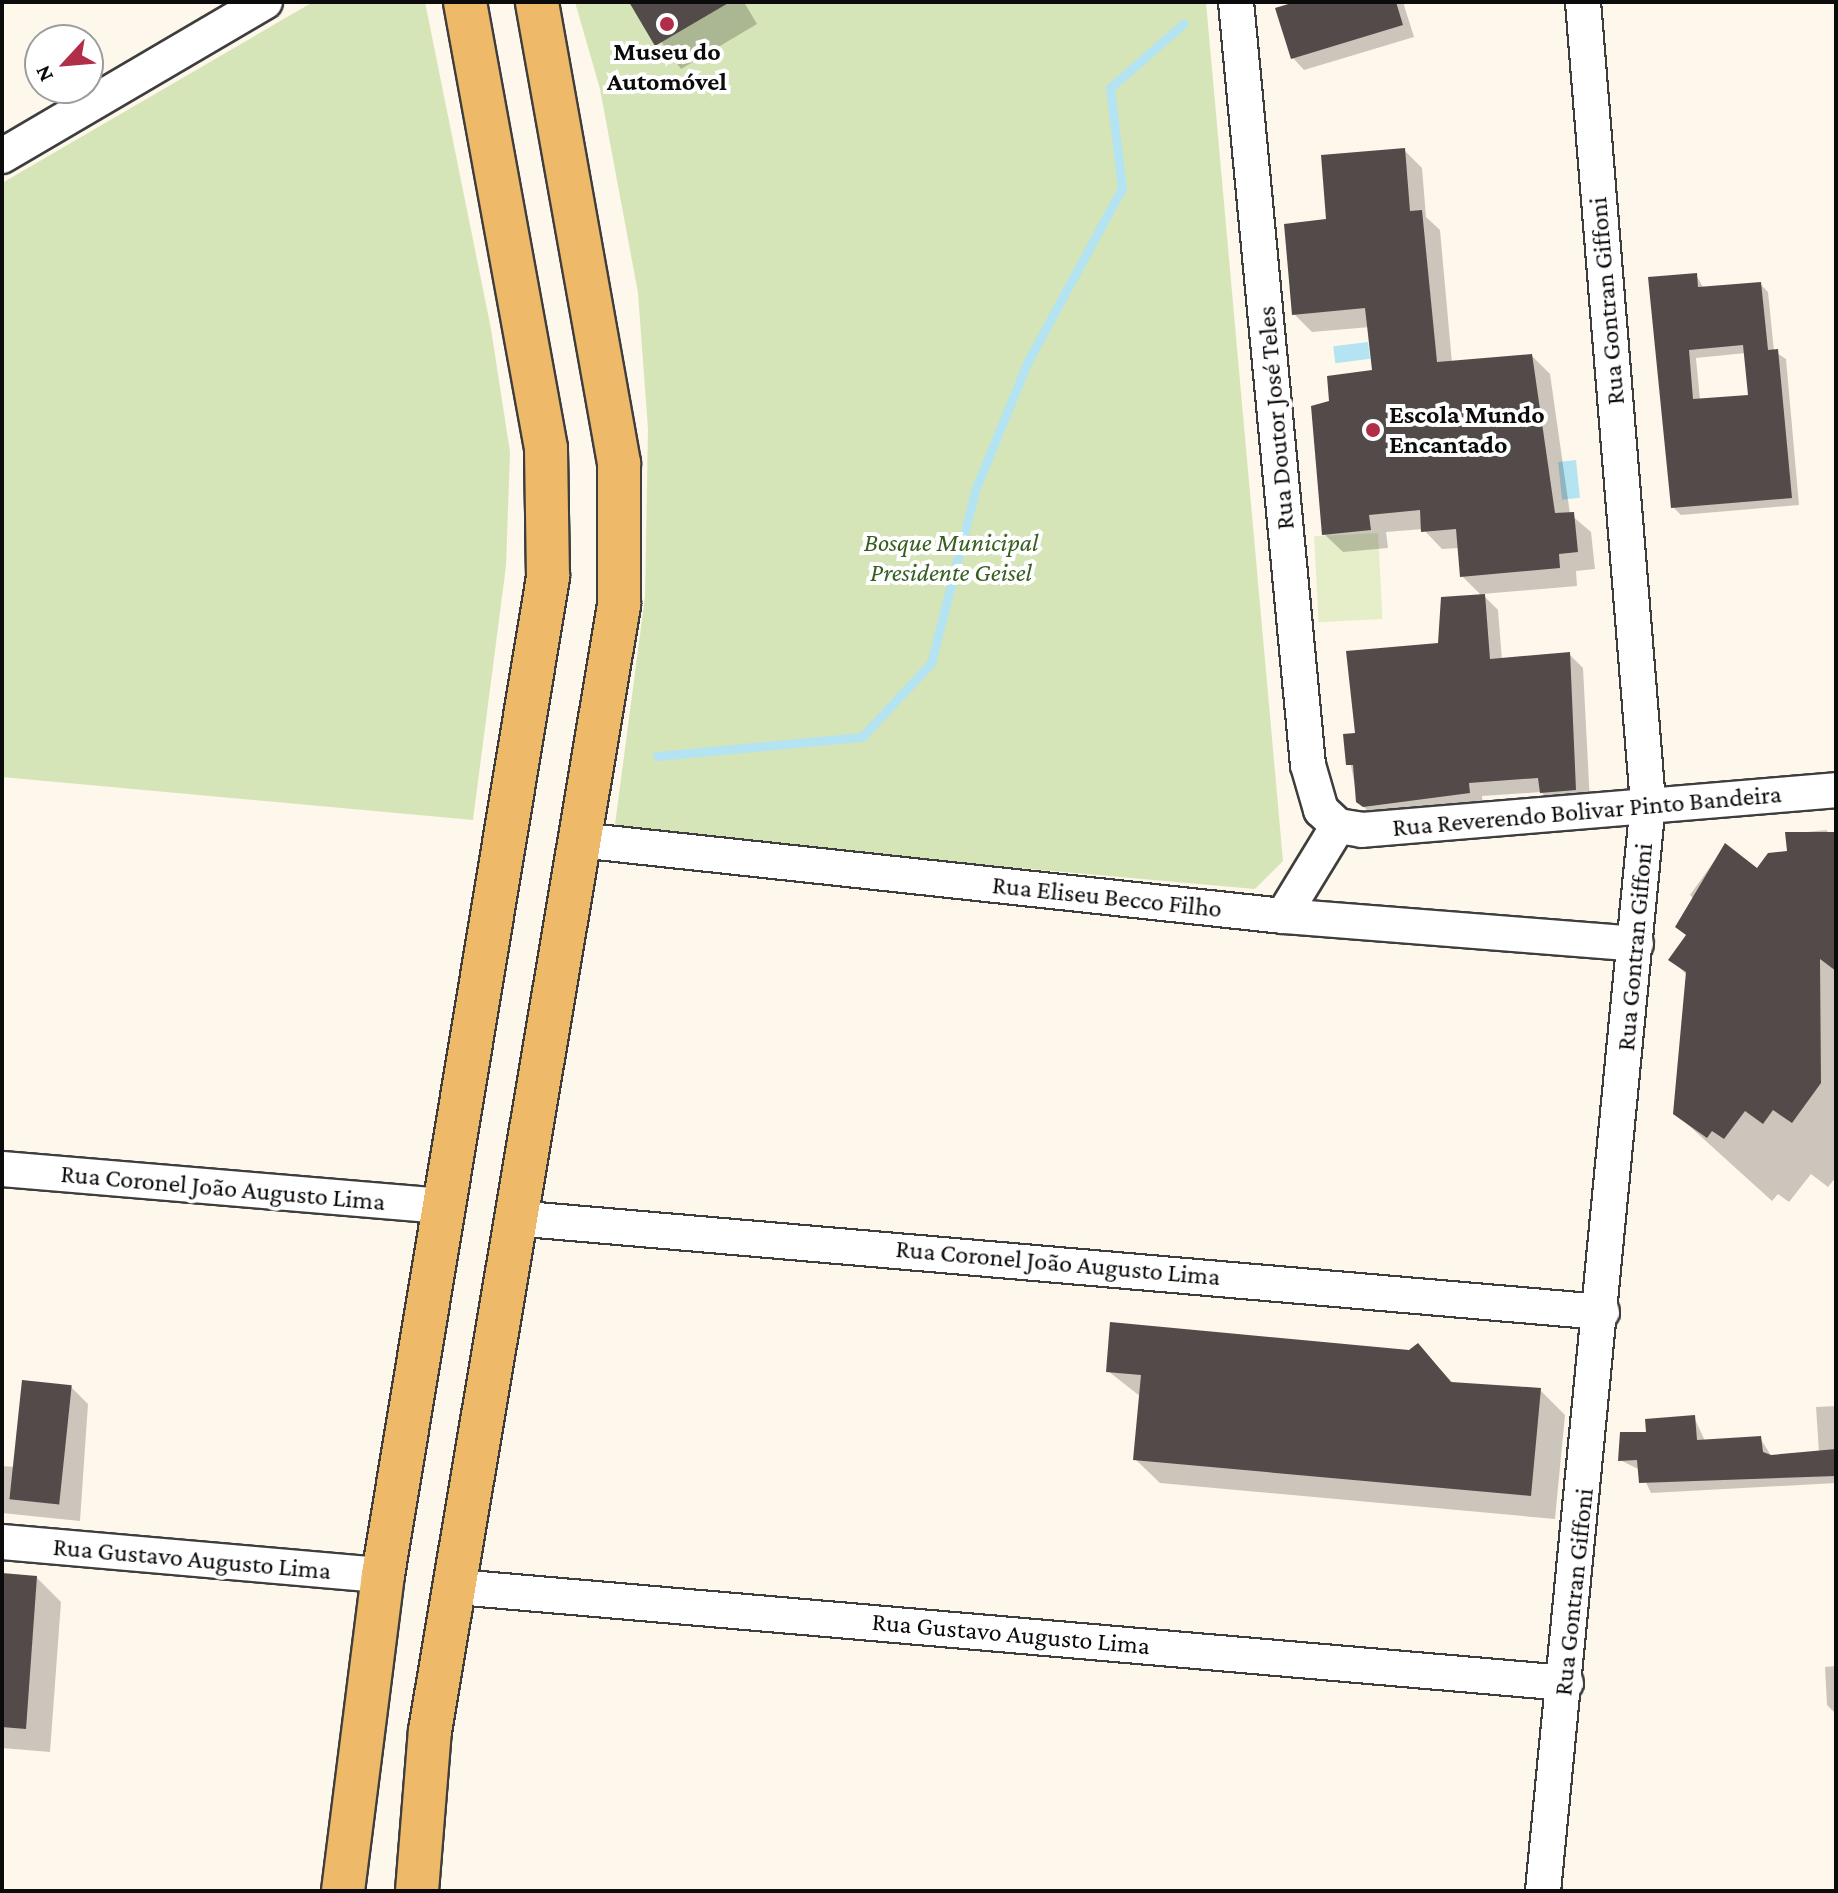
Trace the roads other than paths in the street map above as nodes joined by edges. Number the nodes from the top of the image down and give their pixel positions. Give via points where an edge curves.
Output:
1 (265, 2) edge
2 (465, 2) edge
3 (537, 2) edge
4 (1236, 2) edge
5 (1583, 2) edge
6 (2, 156) edge
7 (1836, 790) edge
8 (1648, 803) junction
9 (1338, 826) junction
10 (506, 856) junction
11 (576, 856) junction
12 (1283, 916) junction
13 (1636, 944) junction
14 (478, 1016) junction
15 (545, 1025) junction
16 (2, 1169) edge
17 (443, 1206) junction
18 (514, 1218) junction
19 (1602, 1312) junction
20 (2, 1542) edge
21 (383, 1575) junction
22 (457, 1587) junction
23 (1566, 1683) junction
24 (343, 1891) edge
25 (417, 1891) edge
26 (1543, 1891) edge

1 - 6 street
2 - 10 main road via 546,448 548,577
3 - 11 main road via 617,448 623,533 619,605
4 - 9 street, Rua Doutor José Teles via 1308,765 1321,810
5 - 8 street, Rua Gontran Giffoni
7 - 8 street, Rua Reverendo Bolivar Pinto Bandeira
8 - 9 street, Rua Reverendo Bolivar Pinto Bandeira via 1362,830
8 - 13 street, Rua Gontran Giffoni
9 - 12 street
10 - 11 main road
10 - 14 main road
11 - 12 street, Rua Eliseu Becco Filho
11 - 15 main road
12 - 13 street, Rua Eliseu Becco Filho
13 - 19 street, Rua Gontran Giffoni
14 - 15 main road
14 - 17 main road
15 - 18 main road
16 - 17 street, Rua Coronel João Augusto Lima
17 - 21 main road
18 - 19 street, Rua Coronel João Augusto Lima
18 - 22 main road
19 - 23 street, Rua Gontran Giffoni
20 - 21 street, Rua Gustavo Augusto Lima
21 - 24 main road
22 - 23 street, Rua Gustavo Augusto Lima
22 - 25 main road via 419,1810
23 - 26 street, Rua Gontran Giffoni

